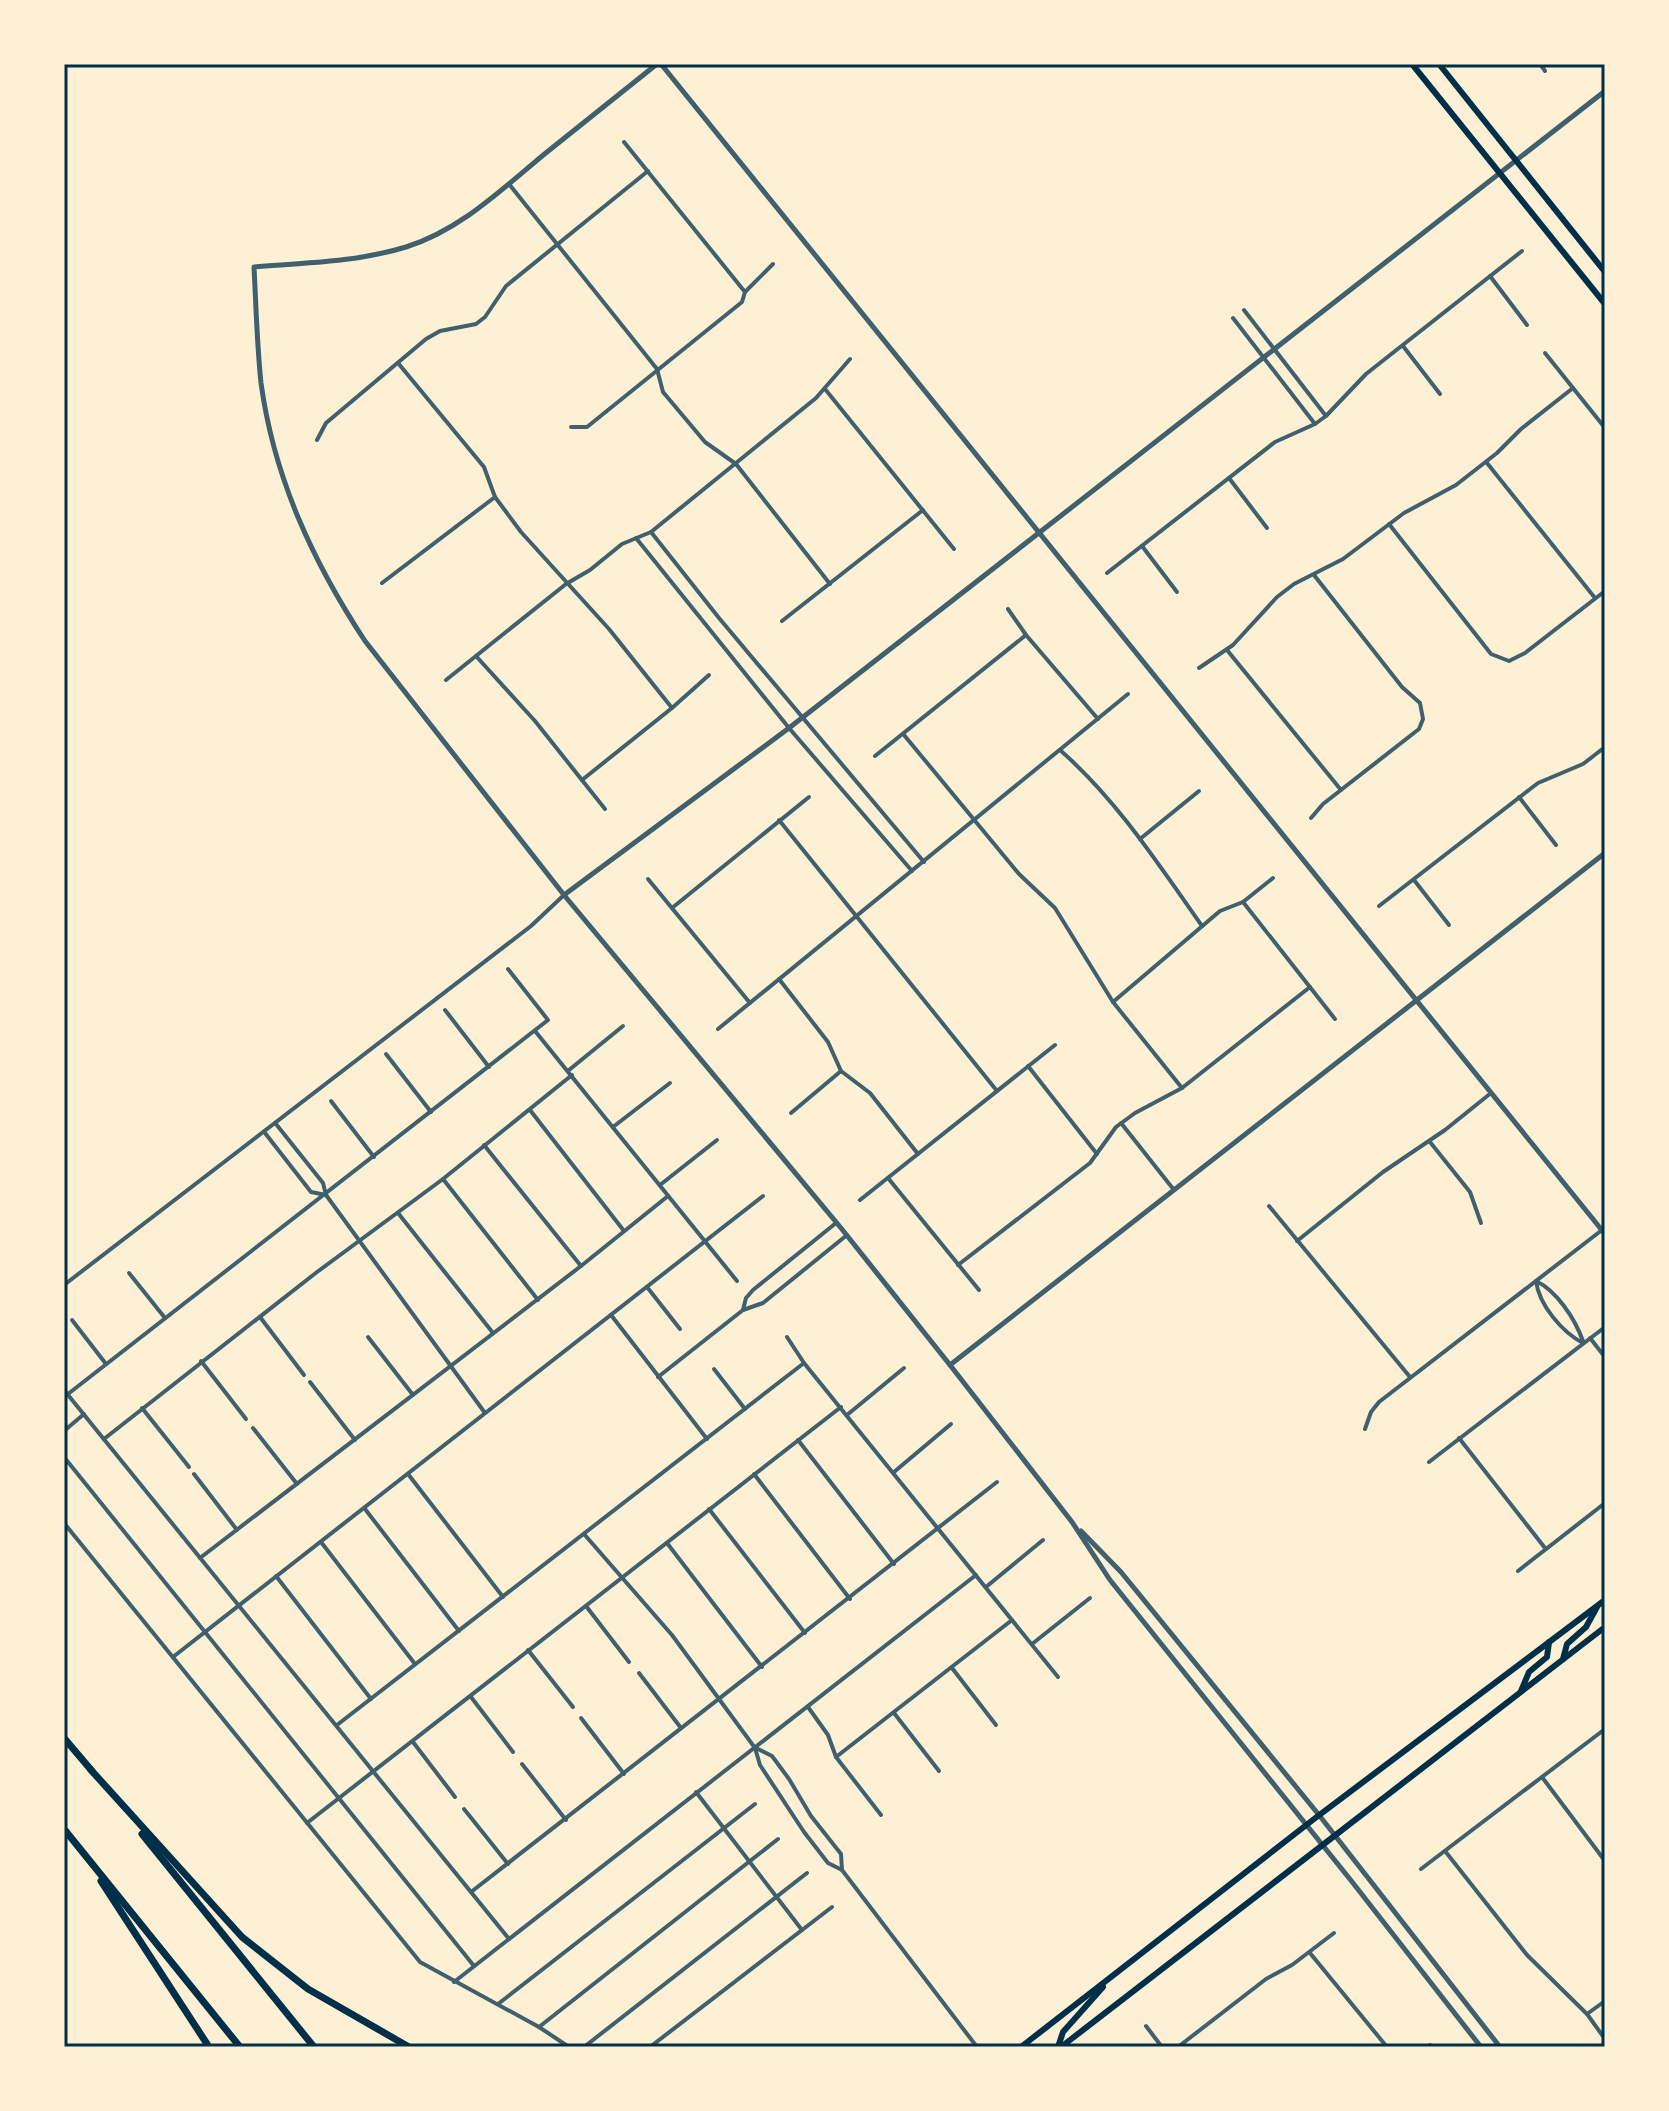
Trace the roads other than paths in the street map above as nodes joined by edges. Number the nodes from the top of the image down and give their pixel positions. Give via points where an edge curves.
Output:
1 (659, 64) edge
2 (1412, 64) edge
3 (1439, 64) edge
4 (1540, 64) edge
5 (1545, 71) dead end
6 (1605, 91) edge
7 (624, 142) dead end
8 (1516, 160) junction
9 (648, 171) junction
10 (1500, 173) junction
11 (509, 184) junction
12 (556, 245) junction
13 (1522, 251) dead end
14 (773, 264) dead end
15 (1605, 272) edge
16 (1490, 276) junction
17 (745, 292) junction
18 (1605, 304) edge
19 (1244, 310) dead end
20 (1233, 318) dead end
21 (1527, 325) dead end
22 (1402, 345) junction
23 (1275, 351) junction
24 (1545, 353) dead end
25 (850, 359) dead end
26 (1264, 359) junction
27 (398, 363) junction
28 (657, 369) junction
29 (1573, 388) junction
30 (824, 389) junction
31 (1440, 394) dead end
32 (1326, 416) junction
33 (1315, 424) junction
34 (571, 427) dead end
35 (1605, 428) edge
36 (317, 440) dead end
37 (1486, 462) junction
38 (736, 464) junction
39 (1229, 478) junction
40 (495, 497) junction
41 (923, 510) junction
42 (1389, 524) junction
43 (1267, 528) dead end
44 (651, 532) junction
45 (1039, 533) junction
46 (636, 538) junction
47 (1142, 546) junction
48 (954, 549) dead end
49 (1107, 573) dead end
50 (1314, 575) junction
51 (382, 583) dead end
52 (566, 584) junction
53 (830, 584) junction
54 (1605, 591) edge
55 (1177, 592) dead end
56 (1595, 598) junction
57 (1008, 609) dead end
58 (782, 621) dead end
59 (1026, 635) junction
60 (1227, 650) junction
61 (476, 656) junction
62 (1199, 668) dead end
63 (709, 675) dead end
64 (446, 680) dead end
65 (1128, 694) dead end
66 (672, 708) junction
67 (802, 718) junction
68 (1098, 719) junction
69 (789, 728) junction
70 (904, 735) junction
71 (1605, 747) edge
72 (1060, 750) junction
73 (875, 756) dead end
74 (582, 780) junction
75 (1341, 790) junction
76 (1199, 791) dead end
77 (809, 797) dead end
78 (1519, 797) junction
79 (605, 809) dead end
80 (1311, 818) dead end
81 (779, 820) junction
82 (974, 820) junction
83 (1140, 839) junction
84 (1556, 845) dead end
85 (1605, 853) edge
86 (924, 862) junction
87 (912, 871) junction
88 (1273, 878) dead end
89 (648, 879) dead end
90 (1414, 879) junction
91 (564, 895) junction
92 (1243, 902) junction
93 (1379, 906) dead end
94 (672, 908) junction
95 (856, 917) junction
96 (1449, 925) dead end
97 (1202, 926) junction
98 (508, 969) dead end
99 (779, 979) junction
100 (1310, 987) junction
101 (1113, 1002) junction
102 (1417, 1002) junction
103 (750, 1003) junction
104 (445, 1010) dead end
105 (1335, 1019) dead end
106 (623, 1026) dead end
107 (718, 1029) dead end
108 (534, 1030) junction
109 (1055, 1045) dead end
110 (386, 1054) dead end
111 (1028, 1066) junction
112 (489, 1067) junction
113 (841, 1071) junction
114 (570, 1073) junction
115 (670, 1083) dead end
116 (1182, 1088) junction
117 (997, 1091) junction
118 (1491, 1093) junction
119 (331, 1101) dead end
120 (529, 1109) junction
121 (431, 1112) junction
122 (791, 1113) dead end
123 (1121, 1123) junction
124 (276, 1124) junction
125 (613, 1127) junction
126 (264, 1133) junction
127 (717, 1140) dead end
128 (1429, 1141) junction
129 (484, 1145) junction
130 (918, 1154) junction
131 (1097, 1154) junction
132 (374, 1157) junction
133 (888, 1178) junction
134 (443, 1179) junction
135 (660, 1185) junction
136 (1174, 1190) junction
137 (326, 1195) junction
138 (668, 1196) junction
139 (763, 1196) dead end
140 (860, 1200) dead end
141 (1269, 1206) dead end
142 (398, 1212) junction
143 (836, 1223) junction
144 (1481, 1223) dead end
145 (624, 1231) junction
146 (1604, 1232) edge
147 (847, 1235) junction
148 (359, 1241) junction
149 (1297, 1241) junction
150 (706, 1242) junction
151 (958, 1265) junction
152 (581, 1266) junction
153 (129, 1273) dead end
154 (737, 1281) dead end
155 (1536, 1281) junction
156 (64, 1285) edge
157 (647, 1287) junction
158 (979, 1290) dead end
159 (538, 1300) junction
160 (743, 1310) junction
161 (611, 1315) junction
162 (260, 1317) junction
163 (165, 1318) junction
164 (72, 1320) dead end
165 (1605, 1327) edge
166 (680, 1329) dead end
167 (493, 1333) junction
168 (368, 1337) dead end
169 (787, 1337) dead end
170 (1590, 1338) junction
171 (1583, 1343) junction
172 (1605, 1357) edge
173 (201, 1361) junction
174 (804, 1363) junction
175 (106, 1364) junction
176 (950, 1365) junction
177 (450, 1366) junction
178 (904, 1368) dead end
179 (714, 1369) dead end
180 (304, 1375) dead end
181 (658, 1377) junction
182 (1411, 1378) junction
183 (310, 1382) dead end
184 (66, 1392) edge
185 (413, 1395) junction
186 (841, 1407) junction
187 (142, 1408) junction
188 (745, 1409) junction
189 (485, 1413) junction
190 (84, 1414) junction
191 (847, 1415) junction
192 (246, 1419) dead end
193 (951, 1424) dead end
194 (253, 1428) dead end
195 (1365, 1429) dead end
196 (64, 1431) edge
197 (1459, 1438) junction
198 (104, 1439) junction
199 (707, 1439) junction
200 (355, 1440) junction
201 (798, 1440) junction
202 (64, 1457) edge
203 (1429, 1462) dead end
204 (189, 1467) dead end
205 (894, 1472) junction
206 (194, 1474) dead end
207 (408, 1474) junction
208 (754, 1474) junction
209 (997, 1482) dead end
210 (297, 1484) junction
211 (1605, 1503) edge
212 (365, 1508) junction
213 (709, 1509) junction
214 (1072, 1522) junction
215 (64, 1523) edge
216 (939, 1529) junction
217 (237, 1530) junction
218 (584, 1534) junction
219 (1043, 1540) dead end
220 (321, 1542) junction
221 (667, 1543) junction
222 (1545, 1548) junction
223 (200, 1558) junction
224 (894, 1564) junction
225 (1518, 1571) dead end
226 (976, 1575) junction
227 (276, 1576) junction
228 (621, 1578) junction
229 (986, 1587) junction
230 (503, 1597) junction
231 (1090, 1598) dead end
232 (850, 1599) junction
233 (1602, 1602) edge
234 (239, 1605) junction
235 (586, 1606) junction
236 (1012, 1620) junction
237 (1605, 1627) edge
238 (459, 1631) junction
239 (205, 1632) junction
240 (805, 1633) junction
241 (1549, 1642) junction
242 (1032, 1644) junction
243 (528, 1650) junction
244 (173, 1657) junction
245 (1563, 1659) junction
246 (629, 1662) dead end
247 (415, 1664) junction
248 (762, 1667) junction
249 (952, 1668) junction
250 (639, 1673) dead end
251 (1058, 1677) dead end
252 (1520, 1695) junction
253 (470, 1696) junction
254 (371, 1699) junction
255 (719, 1701) junction
256 (573, 1707) dead end
257 (808, 1707) junction
258 (894, 1713) junction
259 (581, 1718) dead end
260 (337, 1725) junction
261 (996, 1725) dead end
262 (681, 1728) junction
263 (1605, 1729) edge
264 (64, 1738) edge
265 (412, 1741) junction
266 (755, 1748) junction
267 (513, 1752) dead end
268 (836, 1757) junction
269 (522, 1764) dead end
270 (91, 1770) junction
271 (375, 1771) junction
272 (939, 1771) dead end
273 (624, 1774) junction
274 (1542, 1777) junction
275 (696, 1792) junction
276 (455, 1797) dead end
277 (339, 1798) junction
278 (755, 1804) dead end
279 (464, 1809) dead end
280 (881, 1815) dead end
281 (1319, 1815) junction
282 (566, 1820) junction
283 (307, 1823) junction
284 (1307, 1825) junction
285 (724, 1828) junction
286 (64, 1829) edge
287 (1336, 1836) junction
288 (778, 1839) dead end
289 (75, 1843) junction
290 (1323, 1846) junction
291 (1445, 1851) junction
292 (1605, 1861) edge
293 (750, 1862) junction
294 (508, 1864) junction
295 (1421, 1869) dead end
296 (842, 1870) junction
297 (807, 1873) dead end
298 (471, 1892) junction
299 (777, 1896) junction
300 (832, 1907) dead end
301 (802, 1930) junction
302 (1334, 1933) dead end
303 (509, 1939) junction
304 (1309, 1952) junction
305 (474, 1966) junction
306 (1113, 1975) junction
307 (454, 1982) junction
308 (1605, 2001) edge
309 (498, 2004) junction
310 (1587, 2014) junction
311 (1146, 2026) dead end
312 (539, 2027) junction
313 (1071, 2039) junction
314 (1605, 2039) edge
315 (209, 2047) edge
316 (240, 2047) edge
317 (314, 2047) edge
318 (409, 2047) edge
319 (569, 2047) edge
320 (584, 2047) edge
321 (650, 2047) edge
322 (977, 2047) edge
323 (1021, 2047) edge
324 (1059, 2047) edge
325 (1077, 2047) edge
326 (1162, 2047) edge
327 (1178, 2047) edge
328 (1387, 2047) edge
329 (1481, 2047) edge
330 (1500, 2047) edge

1 - 11 street
1 - 45 street
2 - 10 main road
3 - 8 main road
4 - 5 street
6 - 8 street
7 - 9 street
8 - 10 street
8 - 15 main road
9 - 12 street
9 - 17 street
10 - 18 main road
10 - 23 street
11 - 12 street
11 - 91 street via 459,222 405,247 363,257 254,267 261,383 281,472 313,555 336,597
12 - 27 street via 506,286 476,324 440,331
12 - 28 street
13 - 16 street
14 - 17 street
16 - 21 street
16 - 22 street
17 - 28 street via 742,302
19 - 23 street
20 - 26 street
22 - 31 street
22 - 32 street
23 - 26 street
23 - 32 street
24 - 29 street
25 - 30 street
26 - 33 street
26 - 45 street
27 - 36 street via 326,423
27 - 40 street via 484,467
28 - 34 street via 587,427
28 - 38 street via 663,392 705,442
29 - 35 street
29 - 37 street
30 - 38 street
30 - 41 street
32 - 33 street
33 - 39 street via 1275,442
37 - 42 street
37 - 56 street
38 - 44 street
38 - 53 street
39 - 43 street
39 - 47 street
40 - 51 street
40 - 52 street
41 - 48 street
41 - 53 street
42 - 50 street
42 - 56 street via 1491,654 1509,661
44 - 46 street
44 - 67 street
45 - 67 street
45 - 102 street
46 - 52 street
46 - 69 street
47 - 49 street
47 - 55 street
50 - 60 street via 1277,597
50 - 75 street via 1420,703 1423,719 1419,729
52 - 61 street
52 - 66 street
53 - 58 street
54 - 56 street
57 - 59 street
59 - 68 street
59 - 70 street
60 - 62 street
60 - 75 street
61 - 64 street
61 - 74 street
63 - 66 street
65 - 68 street
66 - 74 street
67 - 69 street
67 - 86 street
68 - 72 street
69 - 87 street
69 - 91 street
70 - 73 street
70 - 82 street
71 - 78 street
72 - 82 street
72 - 83 street
74 - 79 street
75 - 80 street
76 - 83 street
77 - 81 street
78 - 84 street
78 - 90 street
81 - 94 street
81 - 95 street
82 - 86 street
82 - 101 street via 1055,908
83 - 97 street
85 - 102 street
86 - 87 street
87 - 95 street
88 - 92 street
89 - 94 street
90 - 93 street
90 - 96 street
91 - 124 street
91 - 143 street
92 - 97 street via 1228,906
92 - 100 street
94 - 103 street
95 - 99 street
95 - 117 street
97 - 101 street
98 - 108 street via 548,1020
99 - 103 street
99 - 113 street via 828,1042
100 - 105 street
100 - 116 street
101 - 116 street
102 - 118 street
102 - 136 street
103 - 107 street
104 - 112 street
106 - 114 street
108 - 112 street
108 - 114 street
109 - 111 street
110 - 121 street
111 - 117 street
111 - 131 street
112 - 121 street
113 - 122 street
113 - 130 street via 870,1093
114 - 120 street
114 - 125 street
115 - 125 street
116 - 123 street
117 - 130 street
118 - 128 street
118 - 146 street
119 - 132 street
120 - 129 street
120 - 145 street
121 - 132 street
123 - 131 street
123 - 136 street
124 - 126 street
124 - 137 street via 323,1183
125 - 135 street
126 - 137 street via 311,1192
126 - 156 street
127 - 135 street
128 - 144 street via 1470,1192
128 - 149 street
129 - 134 street
129 - 152 street
130 - 133 street
131 - 151 street
132 - 137 street
133 - 140 street
133 - 151 street
134 - 142 street
134 - 159 street
135 - 138 street
136 - 176 street
137 - 148 street
137 - 163 street
138 - 145 street
138 - 150 street
139 - 150 street
141 - 149 street
142 - 148 street
142 - 167 street
143 - 147 street
143 - 160 street via 753,1290
145 - 152 street
146 - 155 street
147 - 160 street via 763,1303
147 - 176 street
148 - 162 street
148 - 177 street
149 - 182 street
150 - 154 street
150 - 157 street
151 - 158 street
152 - 159 street
153 - 163 street
155 - 171 street via 1547,1286 1577,1326
155 - 171 street via 1537,1294 1568,1335
155 - 182 street
157 - 161 street
157 - 166 street
159 - 167 street
160 - 181 street
161 - 181 street
161 - 189 street
162 - 173 street
162 - 180 street
163 - 175 street
164 - 175 street
165 - 170 street
167 - 177 street
168 - 185 street
169 - 174 street
170 - 171 street
170 - 172 street
171 - 197 street
173 - 187 street
173 - 192 street
174 - 186 street
174 - 188 street
175 - 184 street
176 - 214 street
177 - 185 street
177 - 189 street
178 - 191 street
179 - 188 street
181 - 199 street
182 - 195 street via 1379,1402
183 - 200 street
184 - 190 street
185 - 200 street
186 - 191 street
186 - 201 street
187 - 198 street
187 - 204 street
188 - 199 street
189 - 207 street
190 - 196 street
190 - 198 street
191 - 205 street
193 - 205 street
194 - 210 street
197 - 203 street
197 - 222 street
198 - 223 street
199 - 218 street
200 - 210 street
201 - 208 street
201 - 224 street
202 - 239 street
205 - 216 street
206 - 217 street
207 - 212 street
207 - 230 street
208 - 213 street
208 - 232 street
209 - 216 street
210 - 217 street
211 - 222 street
212 - 220 street
212 - 238 street
213 - 221 street
213 - 240 street
214 - 281 street via 1121,1572
214 - 284 street via 1110,1580
215 - 244 street
216 - 224 street
216 - 226 street
217 - 223 street
218 - 228 street
218 - 230 street
219 - 229 street
220 - 227 street
220 - 247 street
221 - 228 street
221 - 248 street
222 - 225 street
223 - 234 street
224 - 232 street
226 - 229 street
226 - 257 street
227 - 234 street
227 - 254 street
228 - 235 street
228 - 255 street via 672,1635
229 - 236 street
230 - 238 street
231 - 242 street
232 - 240 street
233 - 241 main road
233 - 245 main road via 1567,1644
234 - 239 street
234 - 260 street
235 - 243 street
235 - 246 street
236 - 242 street
236 - 249 street
237 - 245 main road
238 - 247 street
239 - 244 street
239 - 277 street
240 - 248 street
241 - 252 main road via 1547,1657 1529,1672
241 - 281 main road
242 - 251 street
243 - 253 street
243 - 256 street
244 - 283 street
245 - 252 main road
247 - 254 street
248 - 255 street
249 - 258 street
249 - 261 street
250 - 262 street
252 - 287 main road
253 - 265 street
253 - 267 street
254 - 260 street
255 - 262 street
255 - 266 street
257 - 266 street
257 - 268 street
258 - 268 street
258 - 272 street
259 - 273 street
260 - 271 street
262 - 273 street
263 - 274 street
264 - 270 highway
265 - 271 street
265 - 276 street
266 - 275 street
266 - 296 street via 760,1765 804,1832 828,1863
266 - 296 street via 772,1756 789,1779 841,1854
268 - 280 street
269 - 282 street
270 - 317 highway
270 - 318 highway via 242,1937 308,1989
271 - 277 street
271 - 298 street
273 - 282 street
274 - 291 street
274 - 292 street
275 - 285 street
275 - 303 street
277 - 283 street
277 - 305 street
278 - 285 street
279 - 294 street
281 - 284 main road
281 - 287 street
282 - 294 street
283 - 307 street via 420,1962
284 - 290 street
284 - 306 main road
285 - 293 street
285 - 309 street
286 - 289 highway
287 - 290 main road
287 - 330 street
288 - 293 street
289 - 315 highway
289 - 316 highway
290 - 313 main road
290 - 329 street
291 - 295 street
291 - 310 street via 1527,1955
293 - 299 street
293 - 312 street
294 - 298 street
296 - 322 street
297 - 299 street
298 - 303 street
299 - 301 street
299 - 320 street
300 - 301 street
301 - 321 street
302 - 304 street
303 - 305 street
304 - 327 street
304 - 328 street
305 - 307 street
306 - 323 main road
306 - 324 main road via 1063,2032
307 - 309 street
308 - 310 street
309 - 312 street
310 - 314 street
311 - 326 street
312 - 319 street
313 - 324 main road
313 - 325 street

